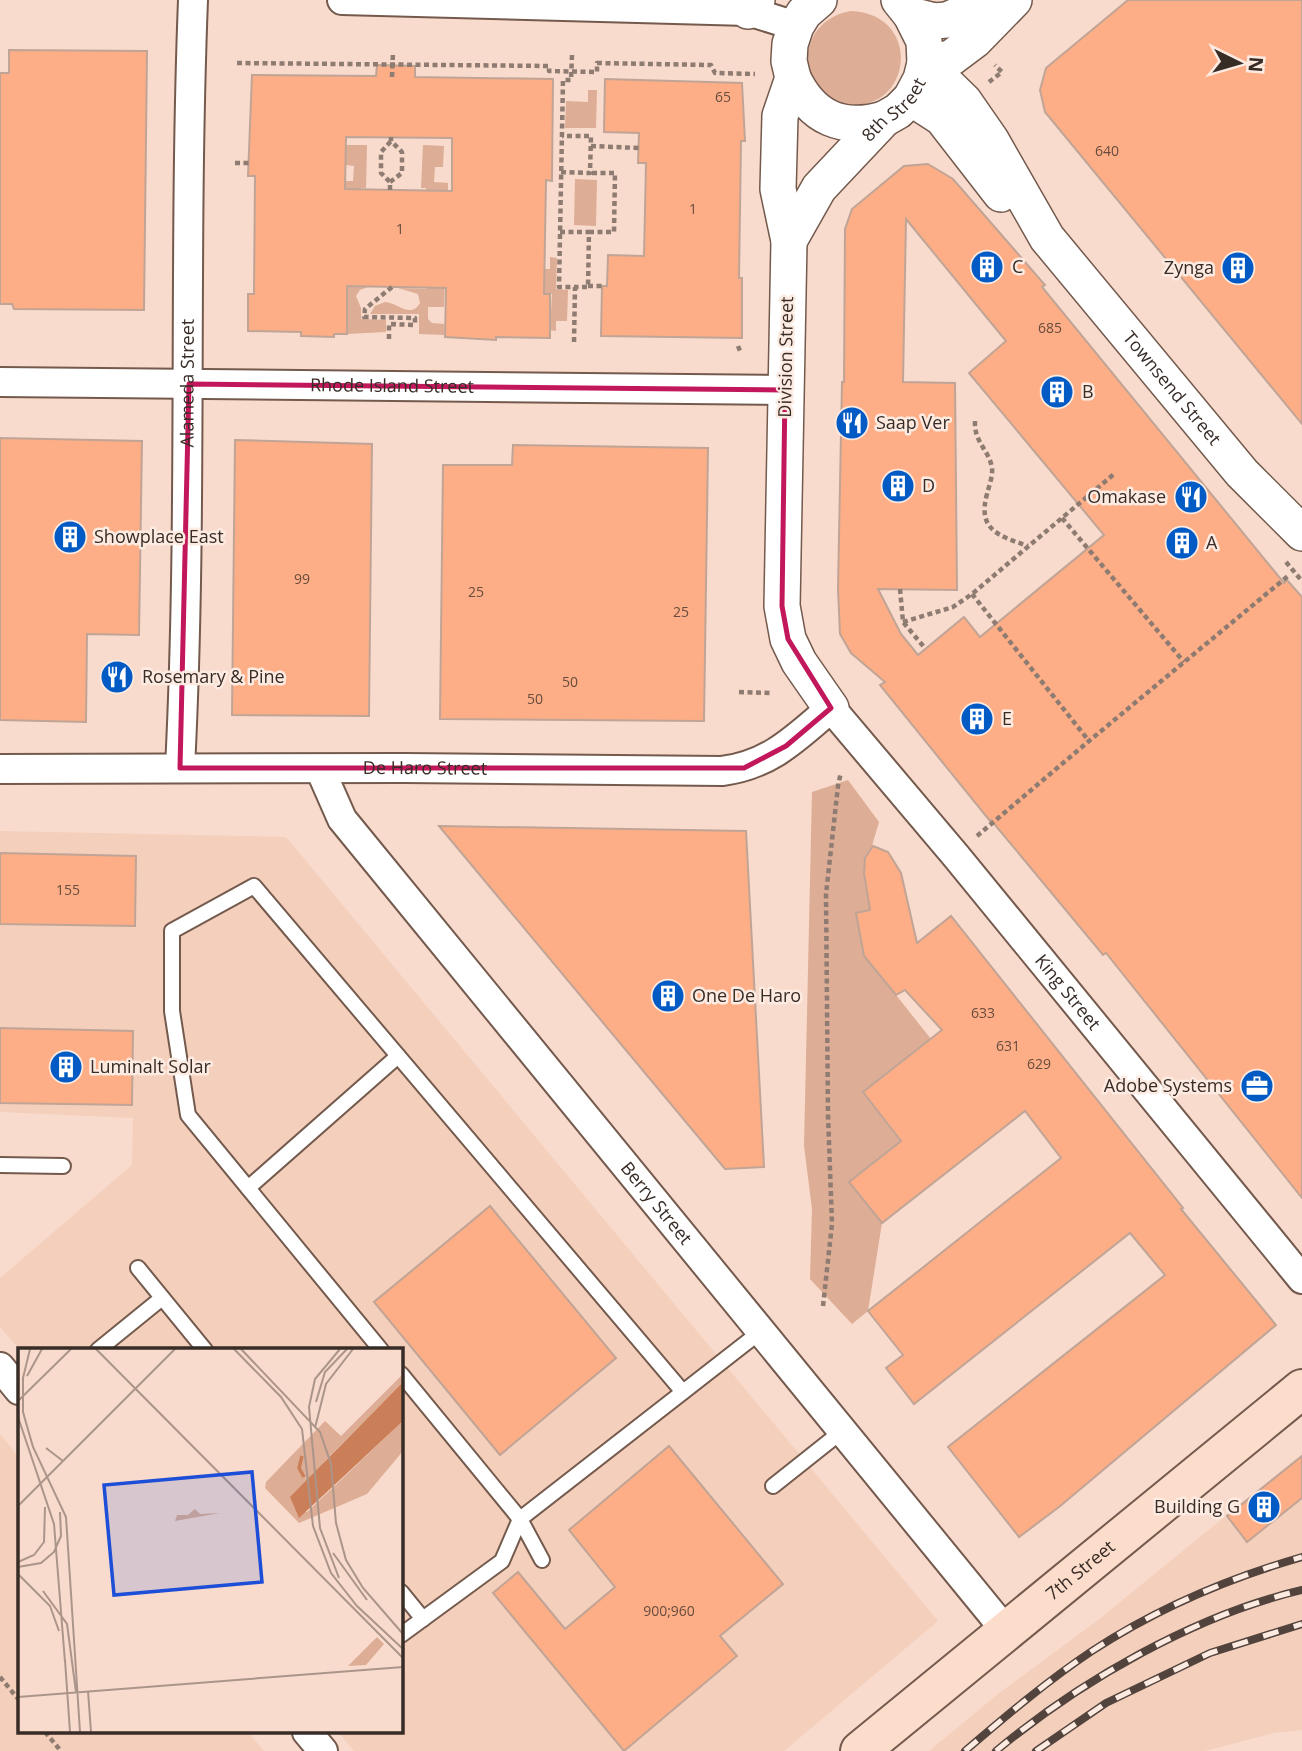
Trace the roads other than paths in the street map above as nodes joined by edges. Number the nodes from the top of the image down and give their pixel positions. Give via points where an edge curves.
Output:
1 (193, 0) edge
2 (342, 0) edge
3 (819, 0) edge
4 (993, 0) edge
5 (1014, 0) edge
6 (902, 5) edge
7 (753, 6) edge
8 (789, 13) edge
9 (975, 40) junction
10 (925, 63) junction
11 (793, 78) junction
12 (964, 101) junction
13 (897, 108) junction
14 (1047, 238) junction
15 (789, 242) junction
16 (0, 383) edge
17 (189, 384) junction
18 (785, 390) junction
19 (1302, 533) edge
20 (831, 708) junction
21 (180, 768) junction
22 (0, 769) edge
23 (320, 769) junction
24 (398, 1056) junction
25 (0, 1165) edge
26 (63, 1166) dead end
27 (248, 1188) junction
28 (138, 1268) dead end
29 (1302, 1279) edge
30 (162, 1298) junction
31 (760, 1332) junction
32 (100, 1348) edge
33 (203, 1348) edge
34 (379, 1348) edge
35 (402, 1375) edge
36 (1302, 1389) edge
37 (683, 1392) junction
38 (841, 1432) junction
39 (773, 1486) dead end
40 (520, 1519) junction
41 (542, 1560) dead end
42 (402, 1593) edge
43 (423, 1619) junction
44 (1006, 1632) junction
45 (402, 1634) edge
46 (309, 1734) edge
47 (323, 1751) edge
48 (860, 1751) edge

1 - 17 street, Alameda Street
2 - 7 street
3 - 8 street via 804,13
4 - 6 street via 934,21
5 - 9 street, 8th Street
6 - 10 street via 924,41
7 - 8 street
8 - 11 street, Division Street
9 - 10 street, 8th Street via 951,58
9 - 12 street via 963,75
10 - 12 street, Townsend Street
10 - 13 street, 8th Street via 921,79
11 - 13 street via 809,105 836,121 860,124
11 - 15 street, Division Street via 780,116 778,189
12 - 14 street, Townsend Street
13 - 14 street, Townsend Street via 942,118 1023,223
13 - 15 street, 8th Street via 819,188
14 - 19 street, Townsend Street via 1242,473
15 - 18 street, Division Street
16 - 17 street, Rhode Island Street
17 - 18 street, Rhode Island Street
17 - 21 street, Alameda Street
18 - 20 street, Division Street via 782,606 788,639 799,662
20 - 23 street, De Haro Street via 786,746 744,768
20 - 29 street, King Street
21 - 22 street, De Haro Street
21 - 23 street, De Haro Street
23 - 31 street, Berry Street via 342,819
24 - 27 lane
24 - 27 lane via 254,886 172,931 172,1012 188,1115
24 - 37 lane
25 - 26 lane
27 - 34 lane
28 - 30 lane
30 - 32 lane
30 - 33 lane
31 - 37 lane
31 - 38 street, Berry Street
35 - 40 lane
36 - 44 main road, 7th Street
37 - 40 lane
38 - 39 lane
38 - 44 street, Berry Street
40 - 41 lane
40 - 43 lane via 502,1560
42 - 43 lane
43 - 45 lane
44 - 48 main road, 7th Street
46 - 47 street

